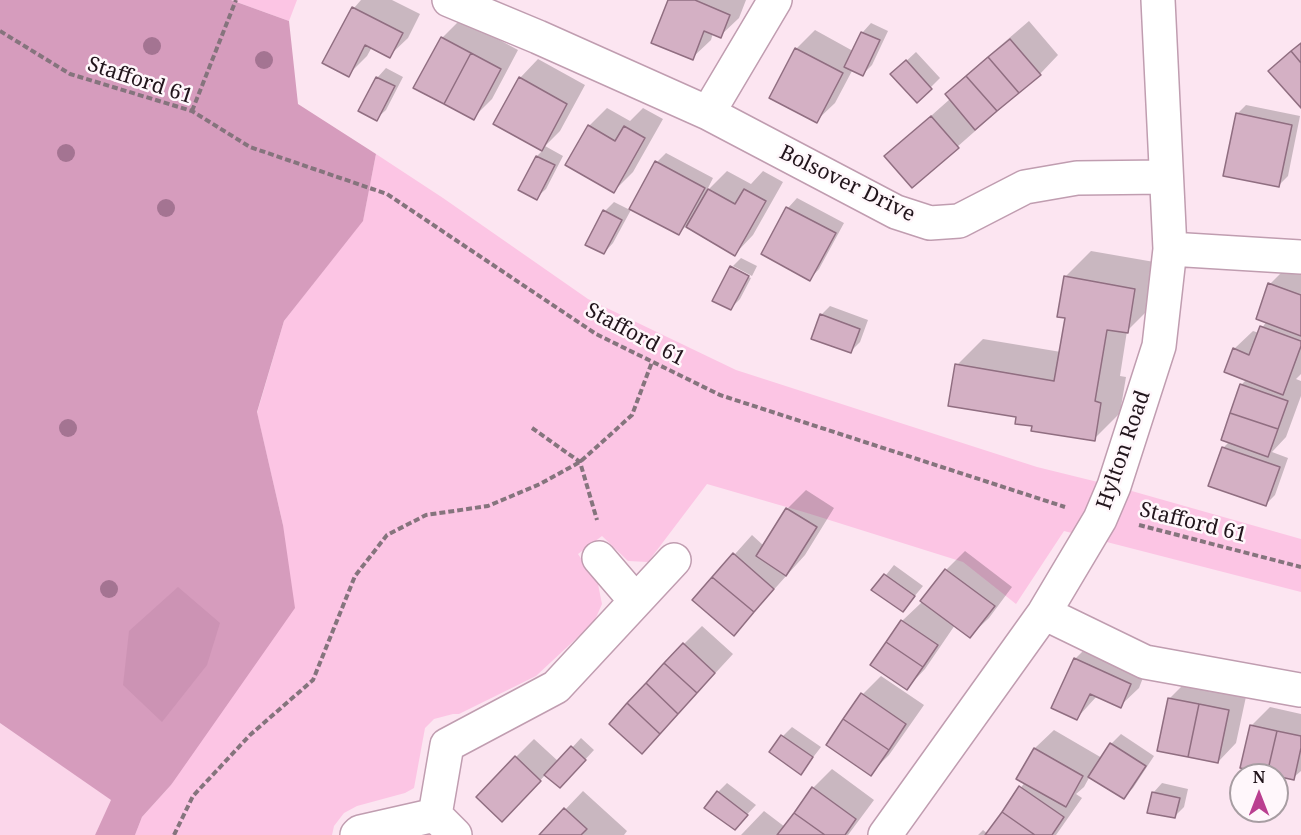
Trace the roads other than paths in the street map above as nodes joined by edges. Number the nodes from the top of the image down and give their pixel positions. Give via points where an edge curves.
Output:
1 (449, 0) edge
2 (775, 0) edge
3 (1158, 0) edge
4 (708, 113) junction
5 (1165, 177) junction
6 (1170, 249) junction
7 (1301, 257) edge
8 (599, 558) road end
9 (674, 560) dead end
10 (635, 600) junction
11 (1044, 613) junction
12 (1300, 690) edge
13 (445, 825) edge
14 (359, 833) edge
15 (885, 835) edge

1 - 4 street, Bolsover Drive
2 - 4 street
3 - 5 street, Hylton Road
4 - 5 street, Bolsover Drive via 896,212 930,223 958,221 1025,187 1077,178
5 - 6 street, Hylton Road
6 - 7 street
6 - 11 street, Hylton Road via 1159,346 1114,486 1102,515
8 - 10 street
9 - 10 street
10 - 13 street via 556,687 447,745
11 - 12 street via 1145,662 1185,657
11 - 15 street, Hylton Road
13 - 14 street

